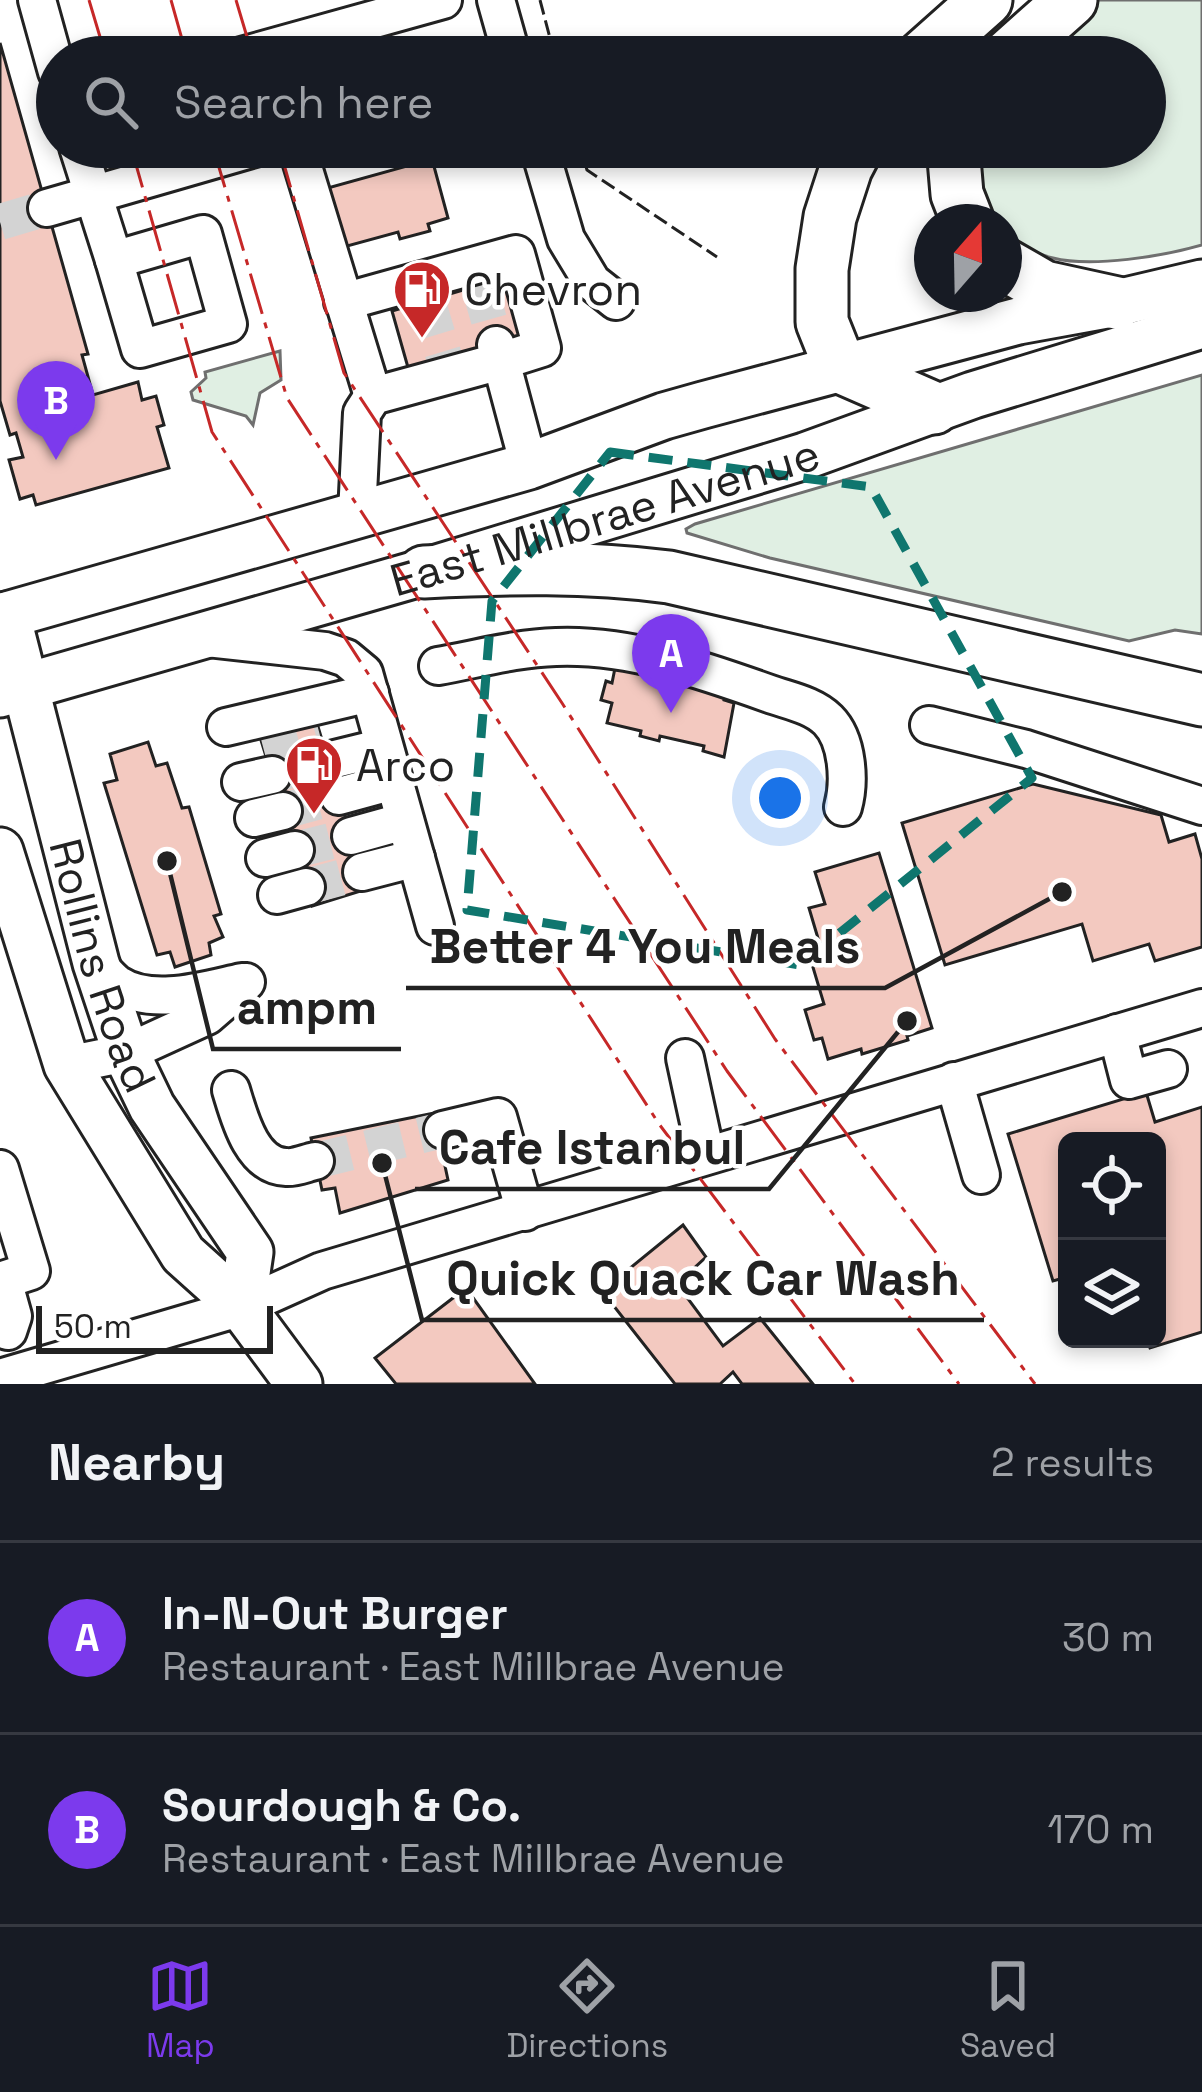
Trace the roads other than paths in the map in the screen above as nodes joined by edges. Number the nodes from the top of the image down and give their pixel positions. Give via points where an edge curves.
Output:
1 (37, 0) edge
2 (443, 0) edge
3 (496, 0) edge
4 (986, 0) edge
5 (1071, 0) edge
6 (47, 36) edge
7 (314, 36) edge
8 (506, 36) edge
9 (946, 36) edge
10 (1031, 36) edge
11 (84, 168) edge
12 (187, 168) edge
13 (303, 168) edge
14 (544, 168) edge
15 (846, 168) edge
16 (954, 168) edge
17 (93, 196) junction
18 (960, 204) edge
19 (47, 208) tunnel mouth
20 (566, 239) junction
21 (516, 254) junction
22 (114, 260) dead end
23 (1022, 274) edge
24 (1202, 284) edge
25 (616, 301) dead end
26 (343, 302) junction
27 (1117, 303) junction
28 (1202, 325) edge
29 (499, 353) junction
30 (840, 367) junction
31 (373, 396) junction
32 (934, 408) junction
33 (529, 466) junction
34 (357, 514) junction
35 (424, 572) junction
36 (2, 611) edge
37 (198, 637) junction
38 (438, 666) dead end
39 (12, 691) edge
40 (1202, 700) edge
41 (929, 725) dead end
42 (381, 734) junction
43 (247, 755) dead end
44 (1202, 806) edge
45 (843, 807) dead end
46 (405, 821) junction
47 (350, 836) tunnel mouth
48 (0, 850) edge
49 (416, 858) junction
50 (362, 872) tunnel mouth
51 (435, 926) dead end
52 (96, 963) junction
53 (1202, 1008) edge
54 (1158, 1021) junction
55 (1117, 1033) junction
56 (126, 1053) junction
57 (685, 1058) dead end
58 (67, 1065) junction
59 (954, 1081) junction
60 (231, 1090) dead end
61 (442, 1130) tunnel mouth
62 (706, 1155) junction
63 (315, 1161) tunnel mouth
64 (0, 1169) edge
65 (981, 1175) dead end
66 (525, 1212) junction
67 (2, 1281) edge
68 (242, 1307) junction
69 (4, 1328) edge
70 (10, 1375) edge
71 (299, 1384) edge

1 - 6 street
2 - 7 street
3 - 8 street
4 - 9 highway
5 - 10 highway
11 - 17 street
12 - 17 street
13 - 26 street
14 - 20 street
15 - 30 highway via 822,268 822,322
16 - 18 highway
17 - 19 street
17 - 22 street
20 - 21 street
20 - 25 street via 592,282
21 - 26 street via 476,276
21 - 29 street via 542,348
23 - 27 highway
24 - 27 main road, East Millbrae Avenue
26 - 31 street
27 - 30 main road, East Millbrae Avenue
28 - 32 main road, East Millbrae Avenue
29 - 31 street
29 - 33 street
30 - 32 highway
30 - 33 main road, East Millbrae Avenue via 664,416
31 - 34 street via 362,413
32 - 35 main road, East Millbrae Avenue via 805,456
33 - 34 main road, East Millbrae Avenue
34 - 36 main road, East Millbrae Avenue
35 - 37 main road, East Millbrae Avenue
35 - 40 highway via 548,567 669,577
36 - 39 main road, Rollins Road
37 - 39 main road, East Millbrae Avenue
37 - 42 street via 346,658 364,674
38 - 45 street via 555,647 603,648 736,681 831,723 847,775
39 - 52 main road, Rollins Road
41 - 44 street
42 - 42 street via 328,762
42 - 43 street
42 - 46 street
46 - 47 street
46 - 49 street
48 - 58 main road, Rollins Road
49 - 50 street
49 - 51 street
52 - 56 main road, Rollins Road
52 - 56 street via 119,986 150,995 246,982 207,1016
53 - 54 street
54 - 55 street
54 - 55 street via 1170,1081 1129,1081
55 - 59 street
56 - 58 street
56 - 68 main road, Rollins Road via 152,1107 250,1252
57 - 62 street
58 - 68 main road, Rollins Road via 183,1254
59 - 62 street
59 - 65 street
60 - 63 street via 244,1131 273,1164
61 - 66 street via 497,1117
62 - 66 street
64 - 67 street via 31,1271
66 - 68 street via 493,1238 322,1271
67 - 69 street via 13,1316
68 - 70 street
68 - 71 main road, Rollins Road
69 - 70 street

